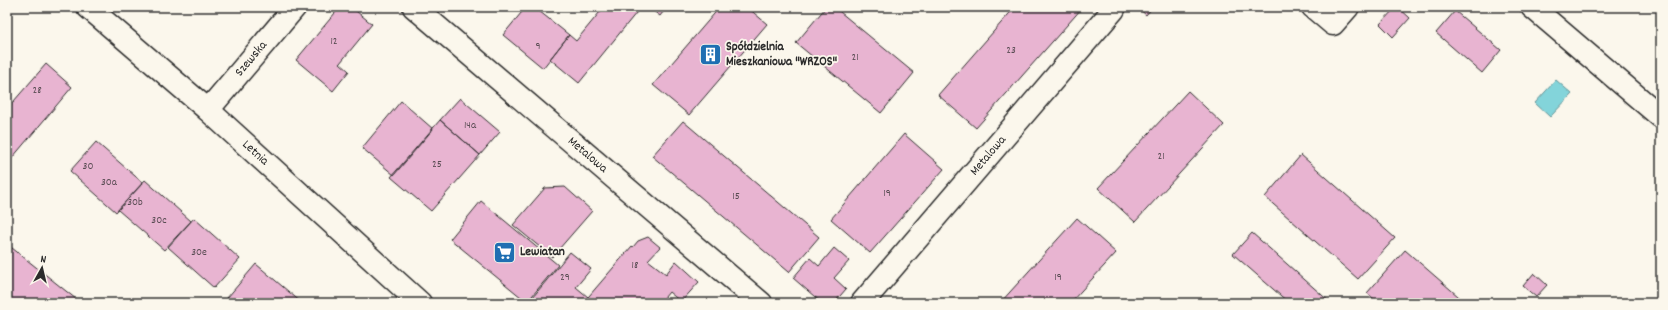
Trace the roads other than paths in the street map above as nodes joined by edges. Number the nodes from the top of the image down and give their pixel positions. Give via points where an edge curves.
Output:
1 (88, 7) edge
2 (295, 7) edge
3 (414, 7) edge
4 (1313, 7) edge
5 (1348, 7) edge
6 (1532, 7) edge
7 (1114, 9) dead end
8 (208, 110) junction
9 (1661, 117) edge
10 (420, 303) edge
11 (761, 303) edge
12 (862, 303) edge

1 - 8 street, Letnia
2 - 8 street, Szewska
3 - 11 street, Metalowa
4 - 5 street via 1333,24
6 - 9 street
7 - 12 street, Metalowa
8 - 10 street, Letnia

